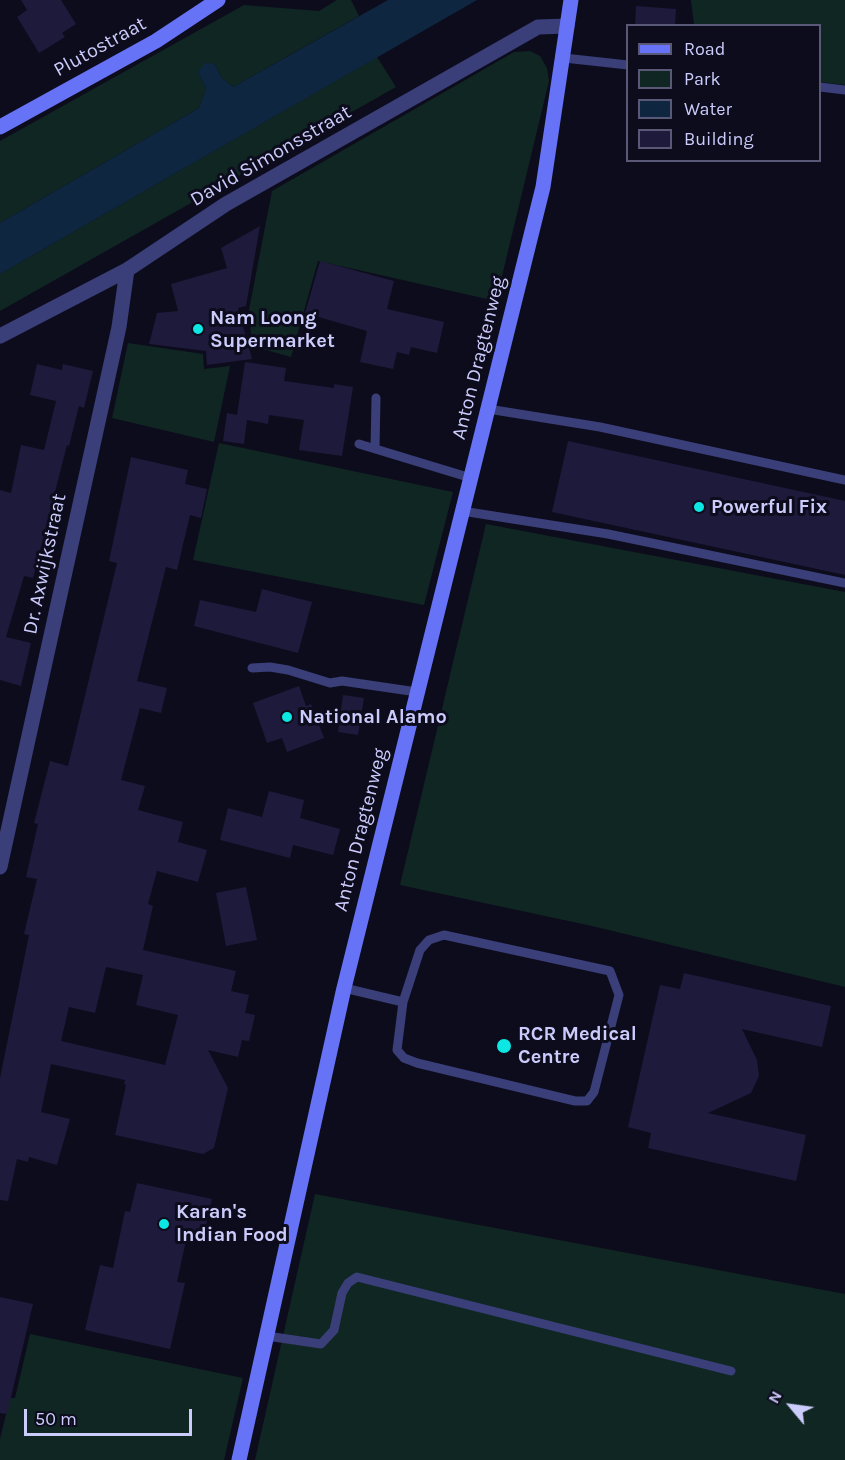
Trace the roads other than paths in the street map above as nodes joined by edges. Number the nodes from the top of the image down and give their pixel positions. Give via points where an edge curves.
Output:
1 (218, 0) edge
2 (571, 0) edge
3 (567, 26) junction
4 (564, 58) junction
5 (626, 65) edge
6 (821, 87) edge
7 (845, 90) edge
8 (0, 127) edge
9 (126, 270) junction
10 (0, 336) edge
11 (376, 398) dead end
12 (488, 409) junction
13 (359, 444) dead end
14 (375, 449) junction
15 (471, 478) junction
16 (845, 480) edge
17 (462, 511) junction
18 (845, 583) edge
19 (252, 668) dead end
20 (417, 692) junction
21 (0, 867) edge
22 (344, 988) junction
23 (403, 1002) junction
24 (267, 1336) junction
25 (731, 1371) dead end
26 (239, 1460) edge

1 - 8 main road, Plutostraat via 156,41
2 - 3 main road, Anton Dragtenweg
3 - 4 main road, Anton Dragtenweg
3 - 9 street, David Simonsstraat via 538,27 226,204
4 - 5 lane
4 - 12 main road, Anton Dragtenweg via 543,187
6 - 7 lane
9 - 10 street, David Simonsstraat
9 - 21 street, Dr. Axwijkstraat via 118,327
11 - 14 lane
12 - 15 main road, Anton Dragtenweg
12 - 16 lane via 600,427
13 - 14 lane
14 - 15 lane
15 - 17 main road, Anton Dragtenweg
17 - 18 lane via 608,534
17 - 20 main road, Anton Dragtenweg
19 - 20 lane via 288,670 330,684 342,681
20 - 22 main road, Anton Dragtenweg
22 - 23 lane
22 - 24 main road, Anton Dragtenweg
23 - 23 lane via 420,950 429,940 444,935 610,971 619,995 594,1092 587,1101 404,1058 398,1050
24 - 25 lane via 321,1344 334,1330 342,1293 348,1282 357,1277
24 - 26 main road, Anton Dragtenweg

